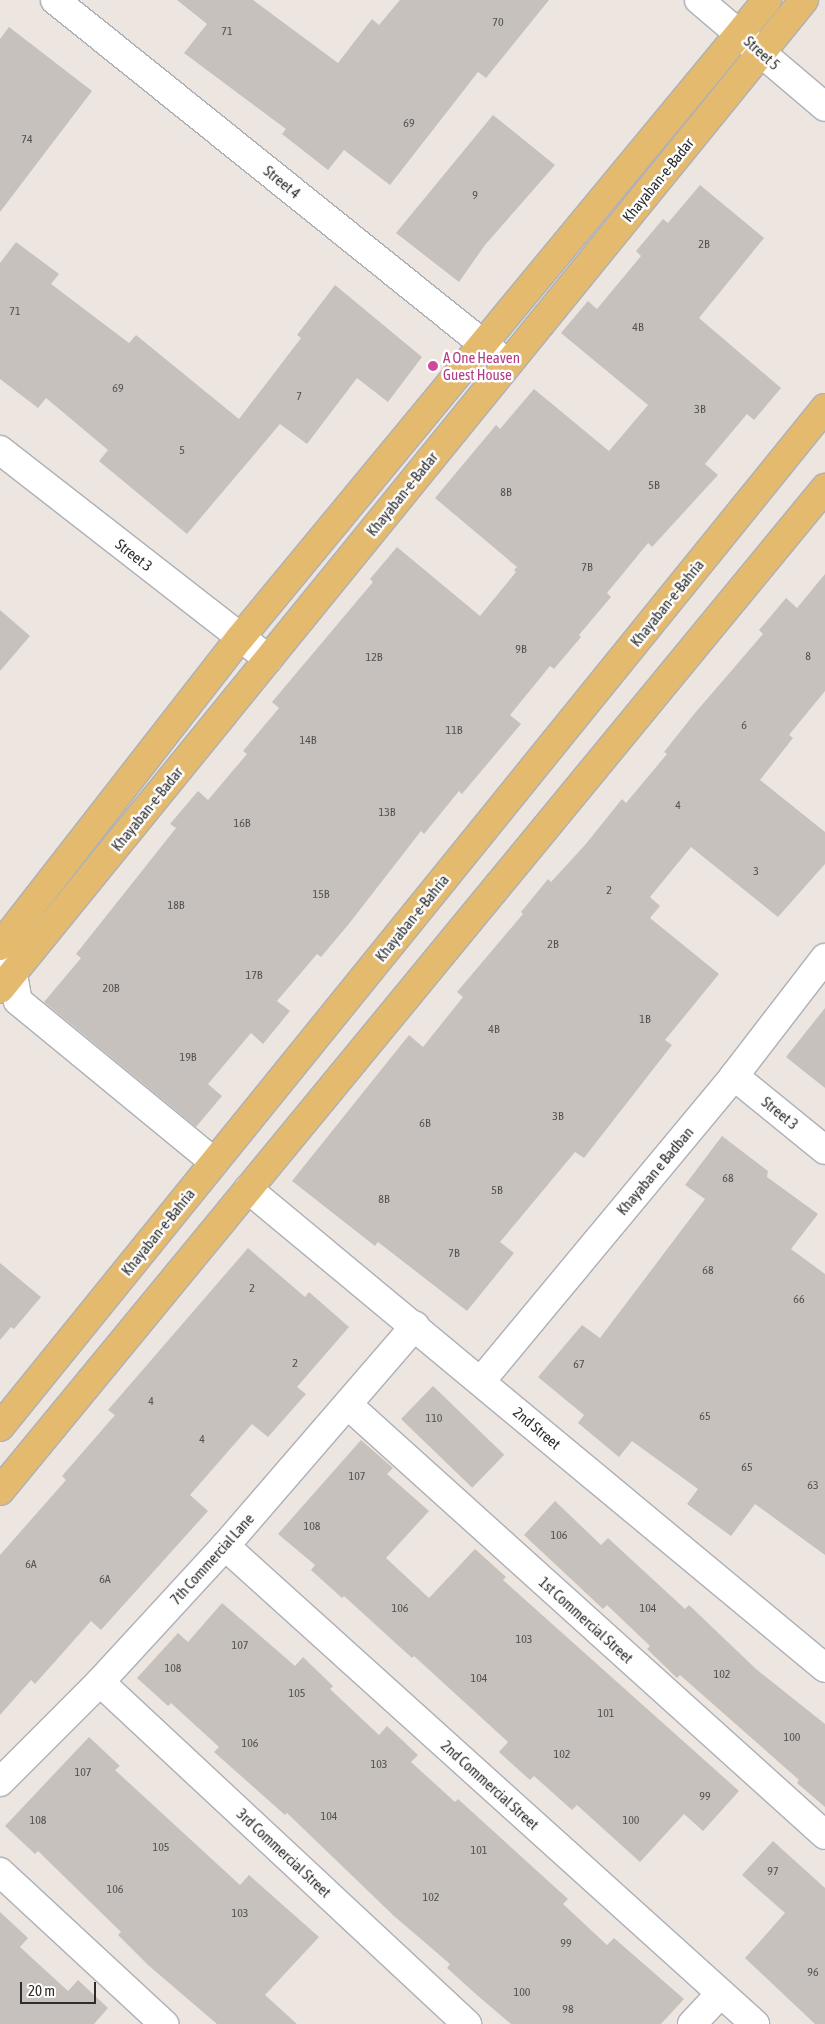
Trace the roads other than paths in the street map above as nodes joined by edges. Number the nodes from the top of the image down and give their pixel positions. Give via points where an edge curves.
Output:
1 (55, 0) edge
2 (699, 0) edge
3 (767, 0) edge
4 (804, 0) edge
5 (740, 34) junction
6 (761, 54) junction
7 (825, 107) edge
8 (484, 344) junction
9 (508, 364) junction
10 (825, 408) edge
11 (0, 450) edge
12 (825, 488) edge
13 (240, 638) junction
14 (268, 659) junction
15 (0, 946) edge
16 (825, 958) edge
17 (6, 985) edge
18 (734, 1076) junction
19 (825, 1150) edge
20 (214, 1162) junction
21 (248, 1189) junction
22 (415, 1326) junction
23 (481, 1381) junction
24 (348, 1405) junction
25 (0, 1427) edge
26 (0, 1491) edge
27 (225, 1546) junction
28 (825, 1668) edge
29 (100, 1682) junction
30 (0, 1782) edge
31 (825, 1836) edge
32 (0, 1872) edge
33 (721, 1993) junction
34 (164, 2024) edge
35 (467, 2024) edge
36 (692, 2024) edge
37 (756, 2024) edge

1 - 8 street, Street 4
2 - 5 street, Street 5
3 - 5 main road, Khayaban-e-Badar
4 - 6 main road, Khayaban-e-Badar
5 - 6 street, Street 5
5 - 8 main road, Khayaban-e-Badar
6 - 7 street, Street 5
6 - 9 main road, Khayaban-e-Badar
8 - 9 street, Street 4
8 - 13 main road, Khayaban-e-Badar
9 - 14 main road, Khayaban-e-Badar
10 - 20 main road, Khayaban-e-Bahria
11 - 13 street, Street 3
12 - 21 main road
13 - 14 street, Street 3
13 - 15 main road, Khayaban-e-Badar
14 - 17 main road, Khayaban-e-Badar
16 - 18 street, Khayaban e Badban
17 - 20 street
18 - 19 street, Street 3
18 - 23 street, Khayaban e Badban
20 - 25 main road, Khayaban-e-Bahria
21 - 22 street, 2nd Street
21 - 26 main road
22 - 23 street, 2nd Street
22 - 24 street, 7th Commercial Lane
23 - 28 street, 2nd Street
24 - 27 street, 7th Commercial Lane
24 - 31 street, 1st Commercial Street
27 - 29 street, 7th Commercial Lane
27 - 33 street, 2nd Commercial Street
29 - 30 street, 7th Commercial Lane
29 - 35 street, 3rd Commercial Street
32 - 34 street
33 - 36 street
33 - 37 street, 2nd Commercial Street

